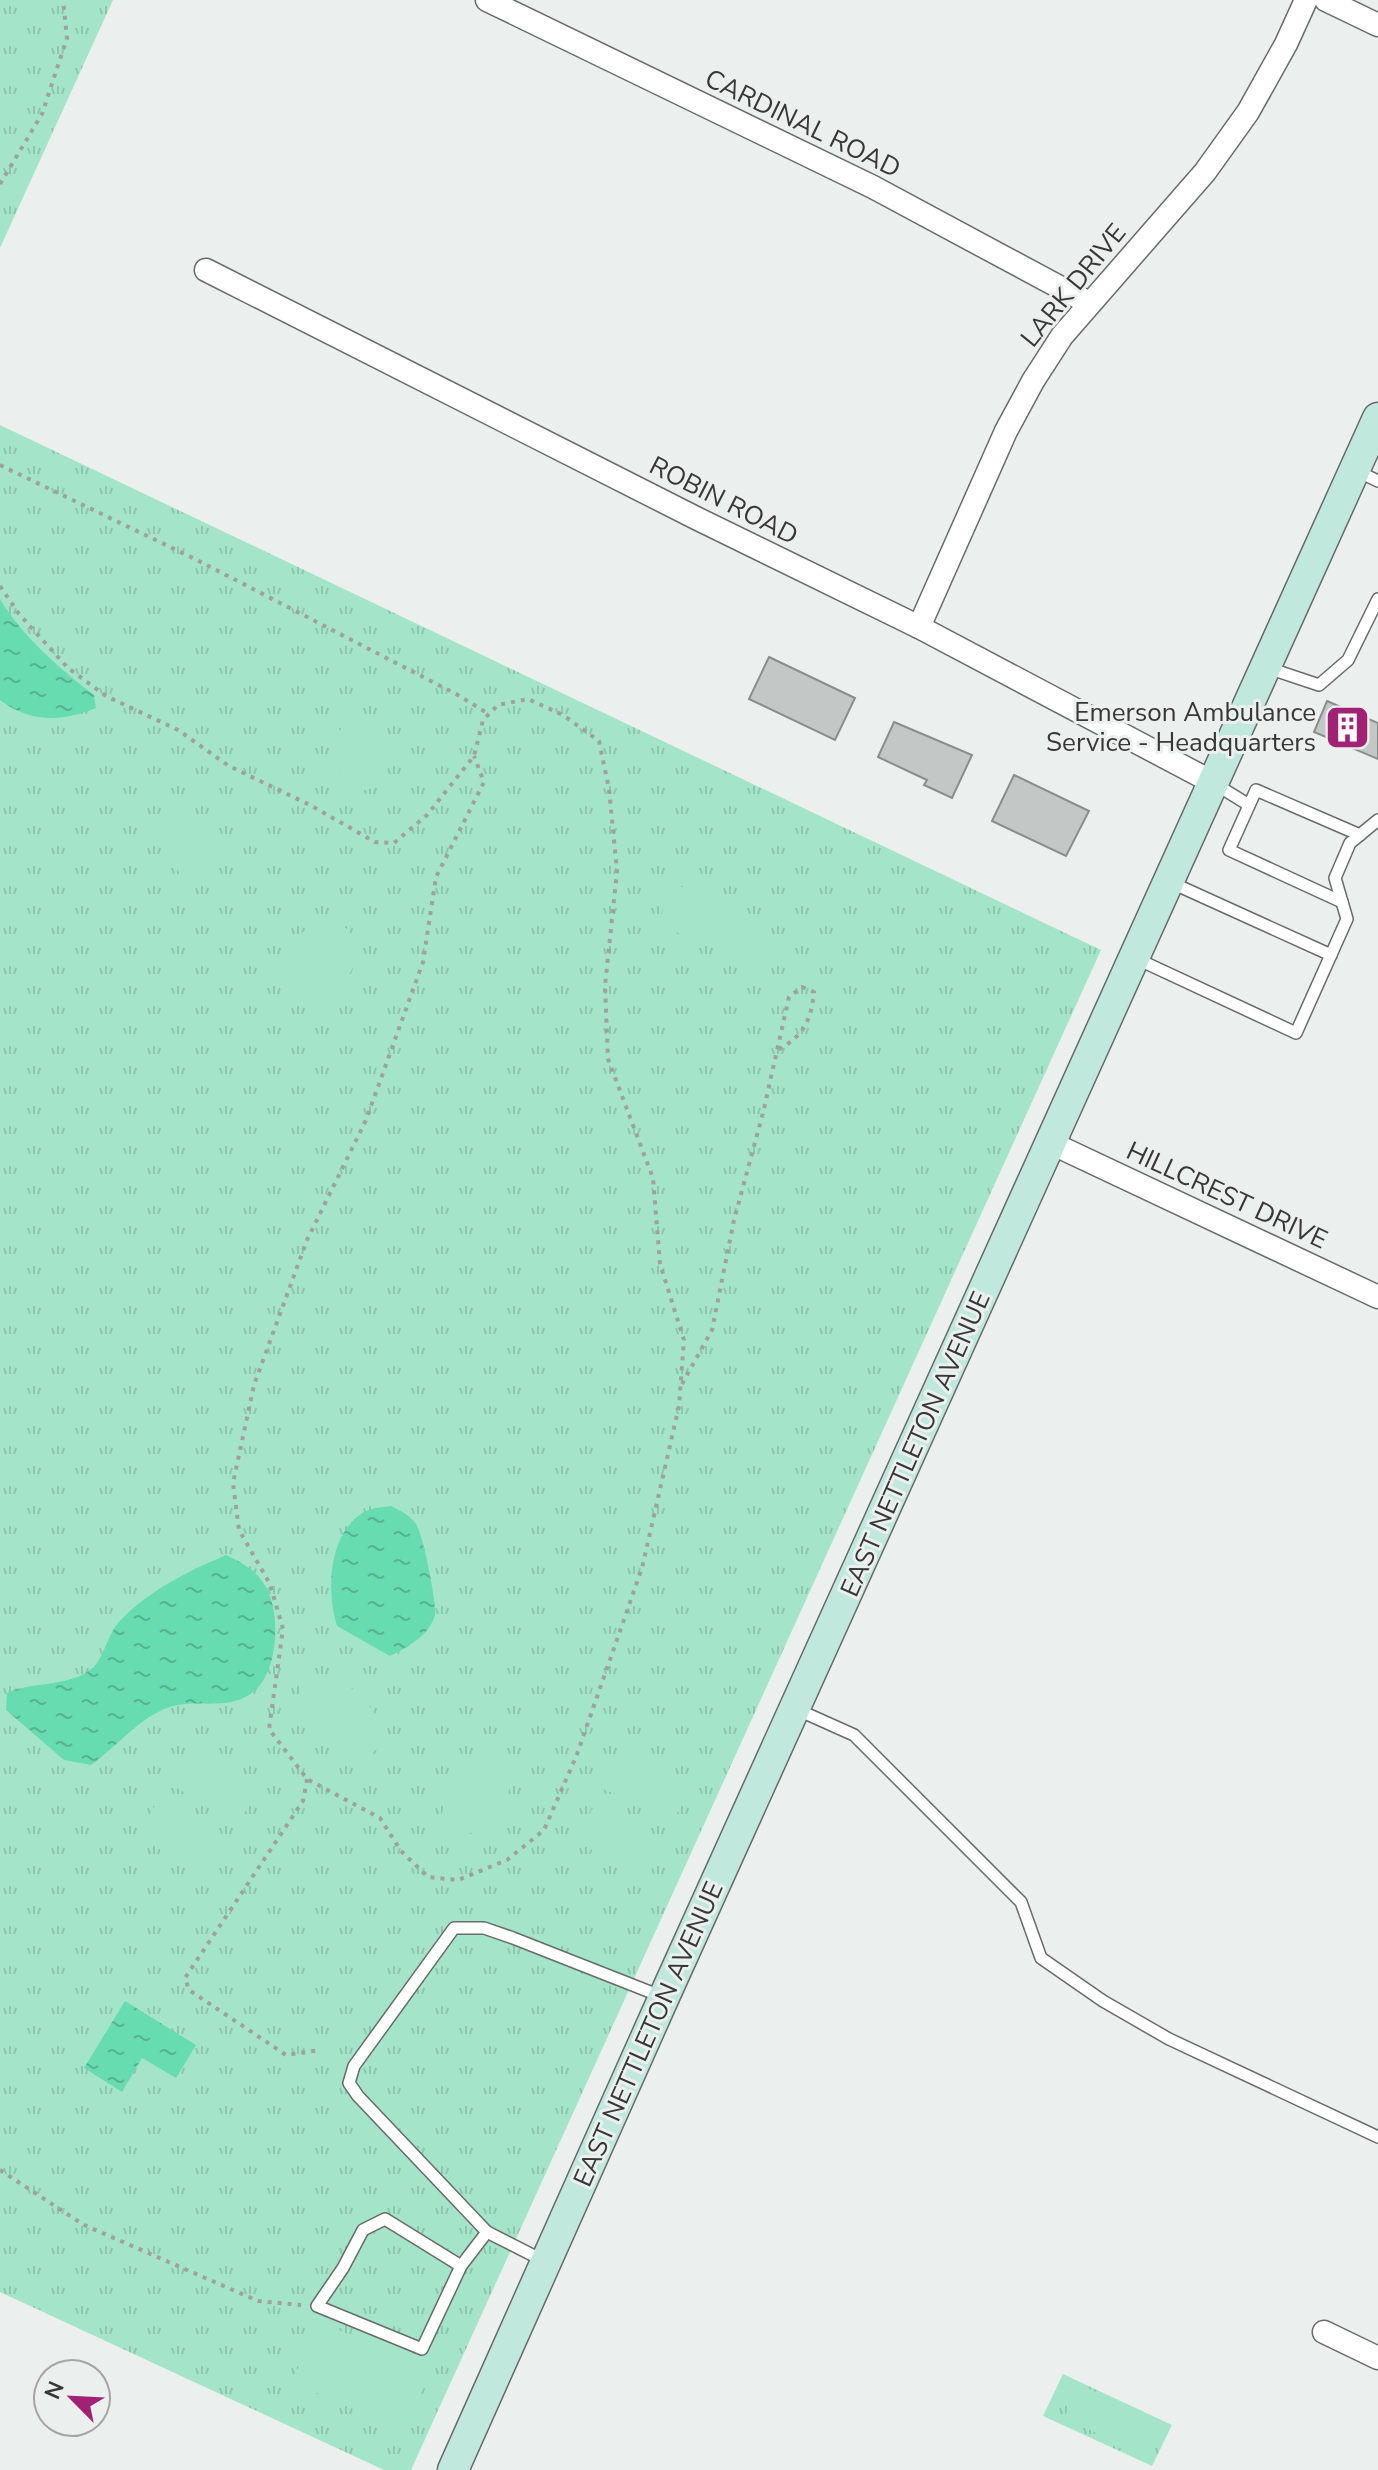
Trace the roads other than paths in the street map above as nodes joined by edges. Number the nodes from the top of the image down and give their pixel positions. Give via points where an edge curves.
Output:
1 (487, 0) edge
2 (1306, 0) edge
3 (1326, 0) edge
4 (1378, 25) edge
5 (206, 270) dead end
6 (1089, 303) junction
7 (1378, 418) edge
8 (1366, 475) edge
9 (1378, 599) edge
10 (919, 627) junction
11 (1266, 667) junction
12 (1214, 783) junction
13 (1249, 805) junction
14 (1378, 820) edge
15 (1360, 835) junction
16 (1169, 882) junction
17 (1342, 902) junction
18 (1331, 955) junction
19 (1135, 958) junction
20 (1051, 1143) junction
21 (1378, 1297) edge
22 (796, 1709) junction
23 (664, 1997) junction
24 (1378, 2137) edge
25 (487, 2232) junction
26 (546, 2263) junction
27 (461, 2266) junction
28 (1324, 2332) dead end
29 (1378, 2358) edge
30 (453, 2470) edge

1 - 6 street, CARDINAL ROAD via 873,187
2 - 6 street, LARK DRIVE via 1248,112 1205,172
3 - 4 street
5 - 10 street, ROBIN ROAD
6 - 10 street, LARK DRIVE via 1062,336 1013,419
7 - 8 main road, EAST NETTLETON AVENUE
8 - 11 main road, EAST NETTLETON AVENUE
9 - 11 lane via 1348,660 1319,685
10 - 12 street, ROBIN ROAD
11 - 12 main road, EAST NETTLETON AVENUE
12 - 13 lane
12 - 16 main road, EAST NETTLETON AVENUE
13 - 15 lane via 1256,790
13 - 17 lane via 1229,850
14 - 15 lane
15 - 17 lane via 1350,843 1335,878
16 - 18 lane
16 - 19 main road, EAST NETTLETON AVENUE
17 - 18 lane via 1347,919
18 - 19 lane via 1296,1033
19 - 20 main road, EAST NETTLETON AVENUE
20 - 21 street, HILLCREST DRIVE
20 - 22 main road, EAST NETTLETON AVENUE
22 - 23 main road, EAST NETTLETON AVENUE
22 - 24 lane via 854,1735 1021,1902 1041,1958 1169,2039
23 - 25 lane via 484,1928 454,1928 354,2066 349,2083
23 - 26 main road, EAST NETTLETON AVENUE
25 - 26 lane
25 - 27 lane
26 - 30 main road, EAST NETTLETON AVENUE
27 - 27 lane via 422,2349 317,2306 363,2230 385,2219
28 - 29 street

